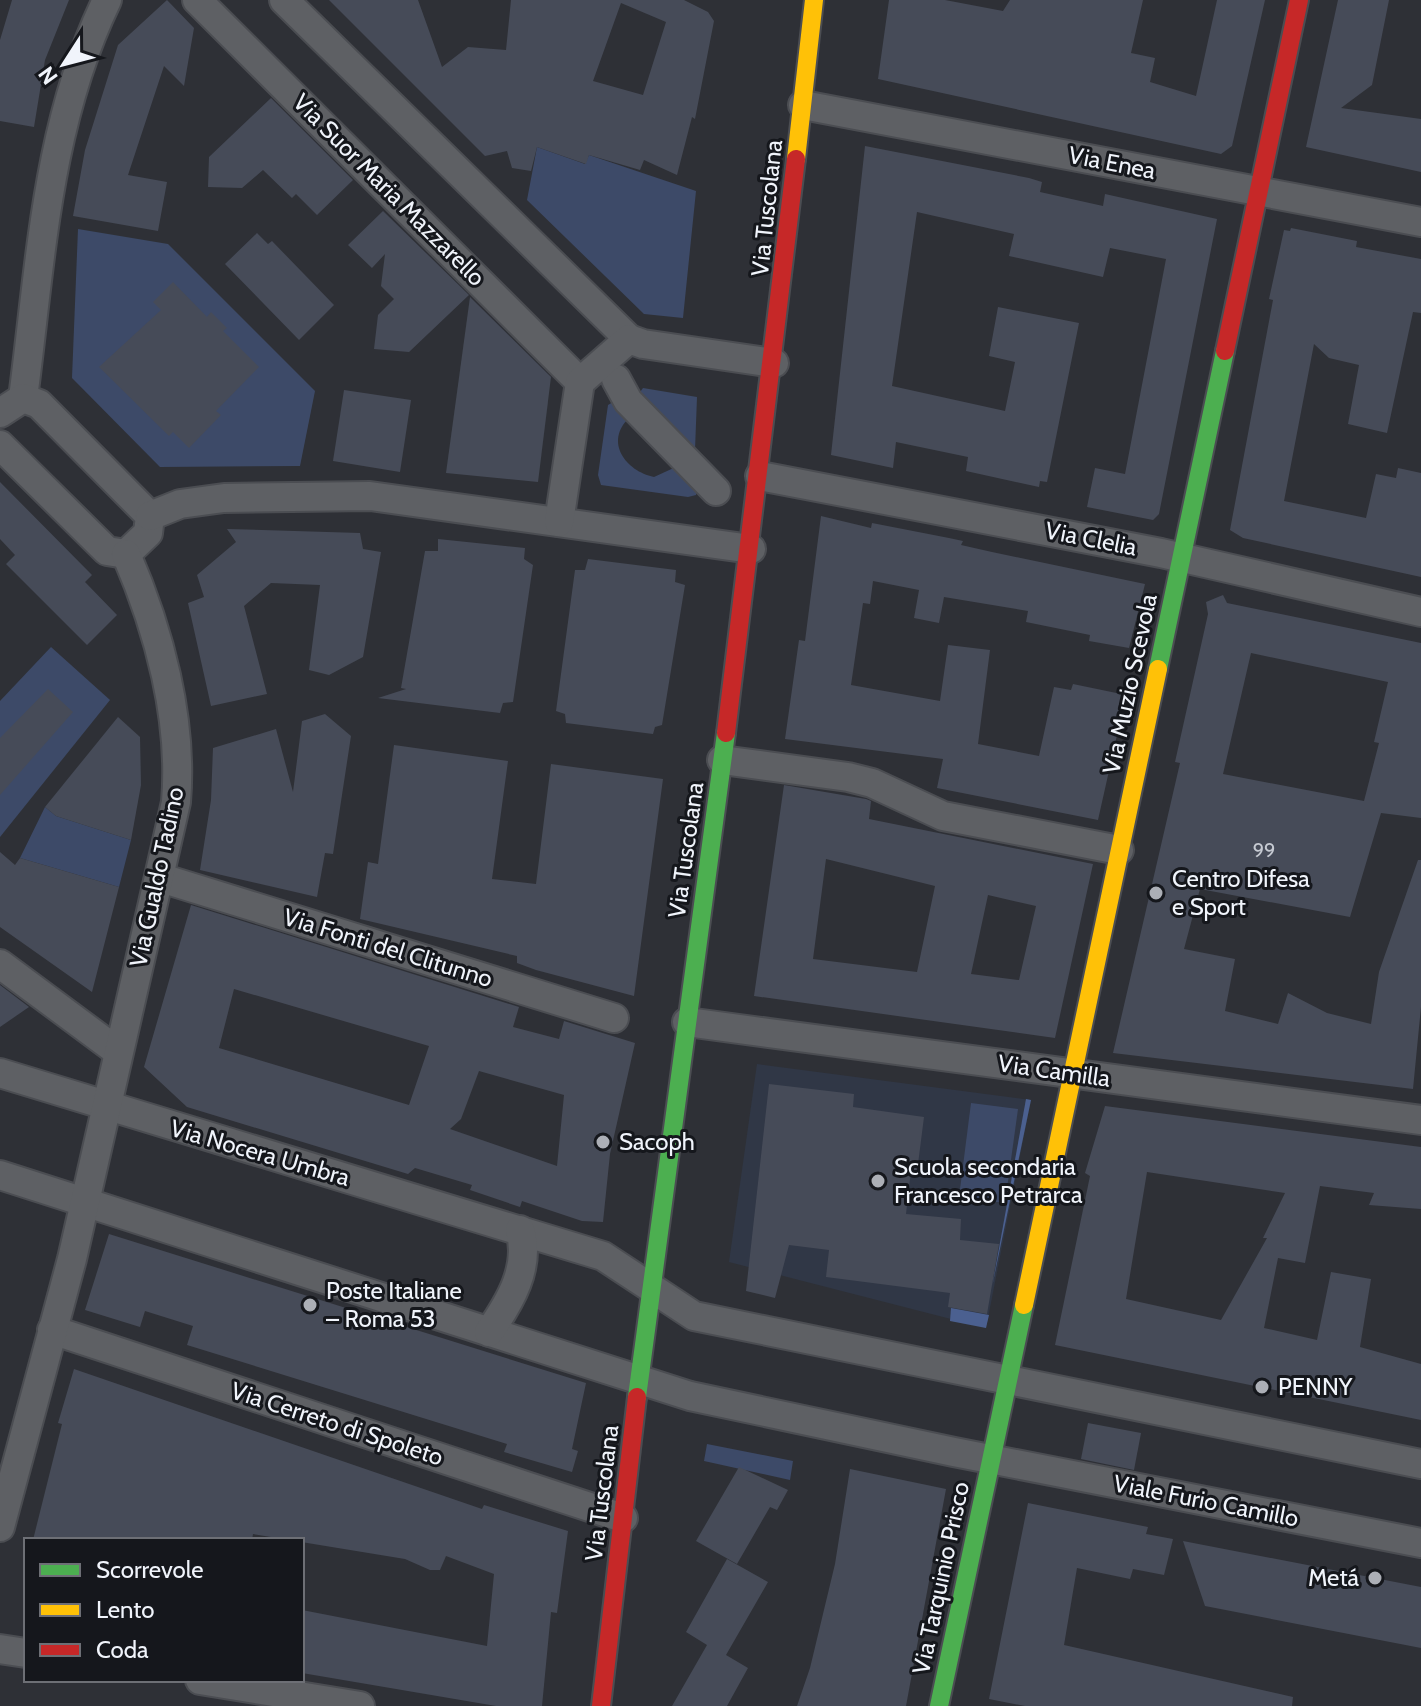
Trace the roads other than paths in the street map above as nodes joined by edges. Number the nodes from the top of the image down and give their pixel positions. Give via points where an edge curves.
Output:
1 (107, 0) edge
2 (197, 0) edge
3 (284, 0) edge
4 (814, 0) edge
5 (1299, 0) edge
6 (803, 105) junction
7 (1259, 191) junction
8 (1421, 222) edge
9 (629, 339) junction
10 (774, 363) junction
11 (616, 379) dead end
12 (580, 382) junction
13 (12, 406) edge
14 (0, 445) edge
15 (760, 476) junction
16 (716, 491) dead end
17 (150, 516) junction
18 (559, 522) junction
19 (751, 549) junction
20 (126, 554) junction
21 (1181, 558) junction
22 (1421, 612) edge
23 (722, 760) junction
24 (1119, 850) junction
25 (161, 878) junction
26 (0, 964) edge
27 (614, 1018) dead end
28 (686, 1030) junction
29 (117, 1051) junction
30 (0, 1073) edge
31 (1074, 1074) junction
32 (105, 1107) junction
33 (1421, 1120) edge
34 (0, 1175) edge
35 (84, 1201) junction
36 (520, 1230) junction
37 (651, 1289) junction
38 (52, 1330) junction
39 (489, 1332) junction
40 (641, 1378) junction
41 (1008, 1379) junction
42 (990, 1459) junction
43 (1421, 1464) edge
44 (623, 1518) junction
45 (0, 1527) edge
46 (1421, 1543) edge
47 (0, 1649) edge
48 (24, 1653) edge
49 (212, 1682) edge
50 (360, 1706) edge
51 (601, 1706) edge
52 (939, 1706) edge

1 - 13 street via 66,101
2 - 12 street, Via Suor Maria Mazzarello
3 - 9 street
4 - 6 street, Via Tuscolana
5 - 7 street, Via Muzio Scevola
6 - 7 street, Via Enea
6 - 10 street, Via Tuscolana
7 - 8 street, Via Enea
7 - 21 street, Via Muzio Scevola
9 - 10 street
9 - 12 street
10 - 15 street, Via Tuscolana
11 - 16 street via 628,401
12 - 18 street
13 - 17 street via 39,404
14 - 20 street via 107,551
15 - 19 street, Via Tuscolana
15 - 21 street, Via Clelia
17 - 18 street via 202,500 322,495 414,500
17 - 20 street via 148,533
18 - 19 street
19 - 23 street, Via Tuscolana
20 - 25 street, Via Gualdo Tadino via 155,637 177,728 176,802
21 - 22 street, Via Clelia
21 - 24 street, Via Muzio Scevola
23 - 24 street via 848,777 943,816
23 - 28 street, Via Tuscolana
24 - 31 street, Via Muzio Scevola
25 - 27 street, Via Fonti del Clitunno
25 - 29 street, Via Gualdo Tadino
26 - 29 street
28 - 31 street, Via Camilla
28 - 37 street, Via Tuscolana
29 - 32 street, Via Gualdo Tadino
30 - 32 street, Via Nocera Umbra
31 - 33 street, Via Camilla
31 - 41 street, Via Muzio Scevola
32 - 35 street, Via Gualdo Tadino
32 - 36 street, Via Nocera Umbra
34 - 35 street
35 - 38 street, Via Gualdo Tadino
35 - 39 street
36 - 37 street, Via Nocera Umbra via 603,1256
36 - 39 street via 523,1256 515,1288
37 - 40 street, Via Tuscolana
37 - 41 street via 694,1316
38 - 44 street, Via Cerreto di Spoleto
38 - 45 street, Via Gualdo Tadino
39 - 40 street
40 - 42 street, Viale Furio Camillo via 690,1396
40 - 44 street, Via Tuscolana
41 - 42 street
41 - 43 street
42 - 46 street, Viale Furio Camillo
42 - 52 street, Via Tarquinio Prisco
44 - 51 street, Via Tuscolana
47 - 48 street
49 - 50 street

